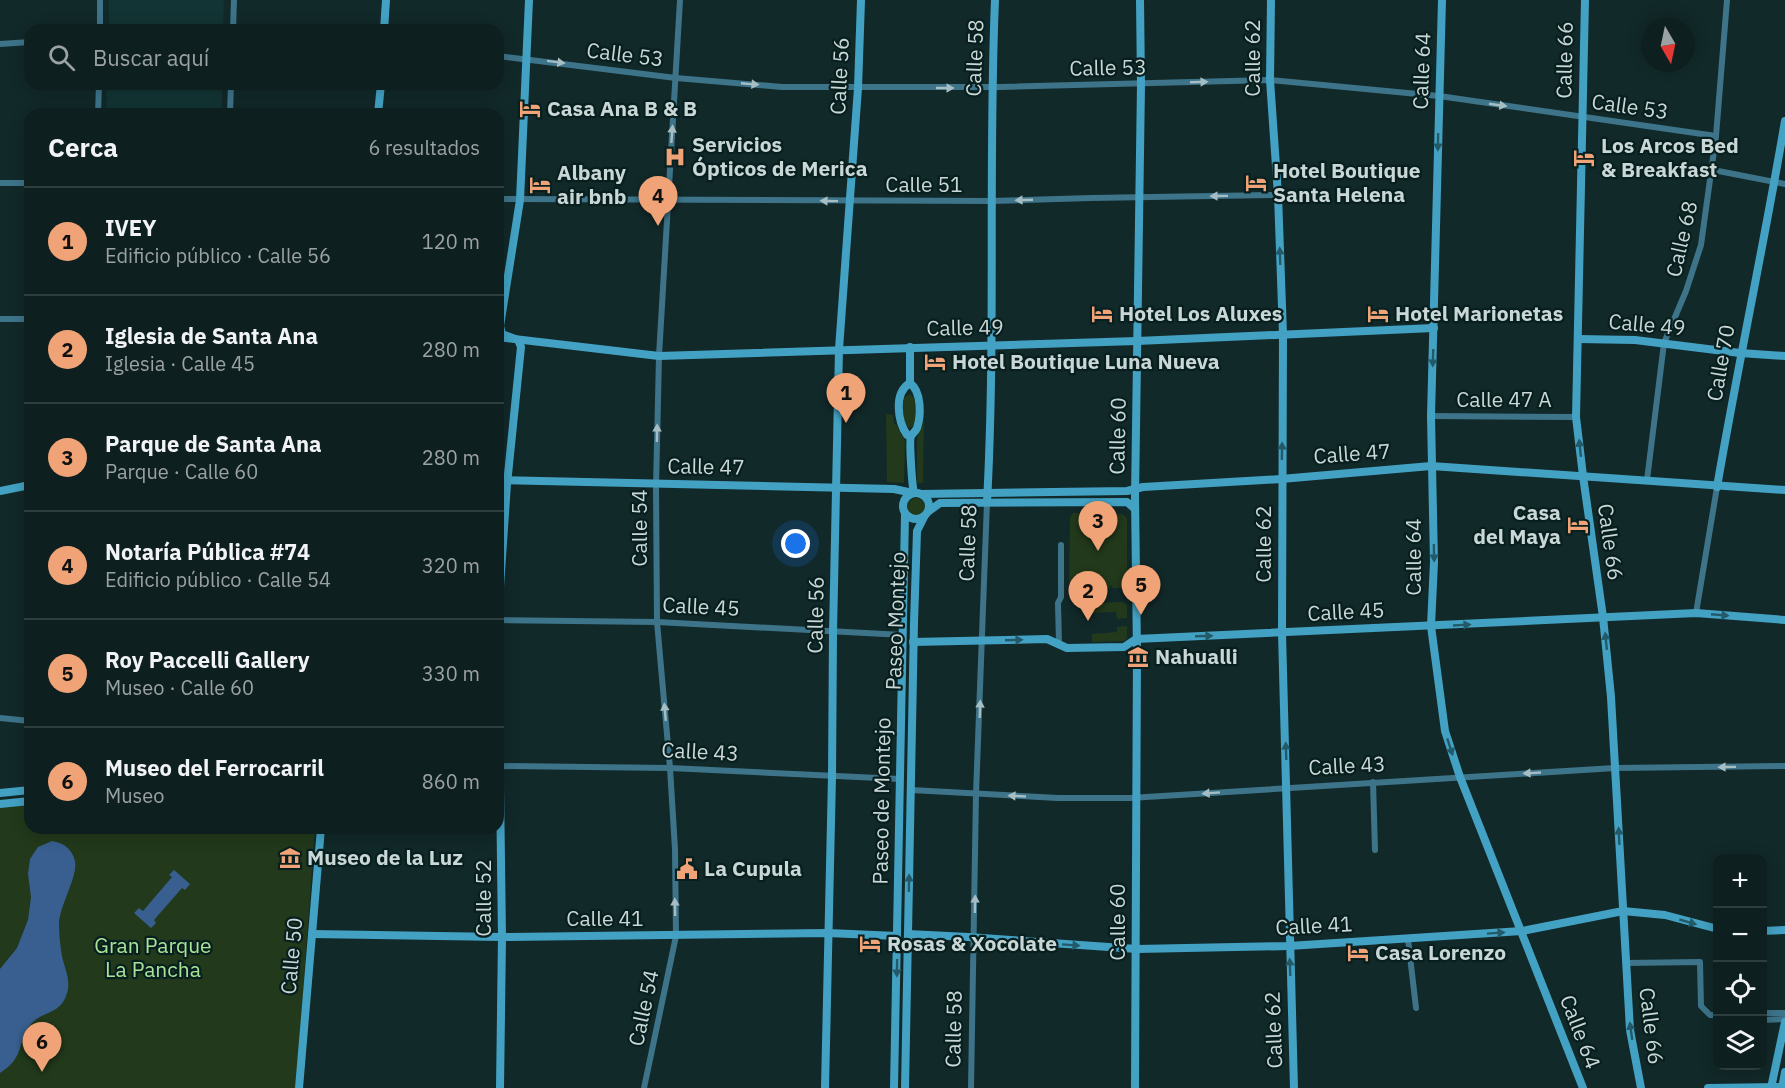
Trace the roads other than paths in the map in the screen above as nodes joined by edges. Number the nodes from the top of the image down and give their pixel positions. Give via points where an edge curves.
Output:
1 (100, 0) edge
2 (234, 0) edge
3 (386, 0) edge
4 (529, 0) edge
5 (680, 0) edge
6 (861, 0) edge
7 (995, 0) edge
8 (1140, 0) edge
9 (1271, 0) edge
10 (1442, 0) edge
11 (1585, 0) edge
12 (1726, 0) edge
13 (99, 24) edge
14 (233, 24) edge
15 (384, 24) edge
16 (24, 42) edge
17 (0, 44) edge
18 (504, 56) edge
19 (528, 58) junction
20 (676, 78) junction
21 (1270, 80) junction
22 (1141, 84) junction
23 (992, 87) junction
24 (858, 88) junction
25 (99, 90) edge
26 (231, 90) edge
27 (380, 90) edge
28 (1439, 96) junction
29 (98, 108) edge
30 (230, 108) edge
31 (379, 108) edge
32 (1582, 116) junction
33 (1785, 121) edge
34 (1716, 135) junction
35 (1713, 170) junction
36 (1774, 182) junction
37 (0, 183) edge
38 (24, 183) edge
39 (1785, 184) edge
40 (1278, 195) junction
41 (1139, 196) junction
42 (504, 199) edge
43 (668, 199) junction
44 (520, 200) junction
45 (992, 201) junction
46 (849, 202) junction
47 (504, 301) edge
48 (0, 320) edge
49 (24, 320) edge
50 (1434, 328) junction
51 (1283, 334) junction
52 (504, 335) edge
53 (504, 338) edge
54 (514, 339) junction
55 (1578, 339) junction
56 (1137, 341) junction
57 (1664, 343) junction
58 (991, 346) junction
59 (910, 347) junction
60 (838, 349) junction
61 (1740, 353) junction
62 (659, 356) junction
63 (1785, 356) edge
64 (910, 384) junction
65 (1431, 416) junction
66 (1576, 417) junction
67 (911, 436) junction
68 (1431, 466) junction
69 (504, 474) edge
70 (1583, 476) junction
71 (1281, 479) junction
72 (1647, 480) junction
73 (504, 481) edge
74 (657, 483) junction
75 (24, 486) edge
76 (1717, 487) junction
77 (837, 488) junction
78 (1135, 489) junction
79 (1785, 490) edge
80 (0, 491) edge
81 (1013, 492) junction
82 (916, 493) junction
83 (988, 493) junction
84 (987, 502) junction
85 (1013, 502) junction
86 (1135, 509) junction
87 (905, 514) junction
88 (926, 514) junction
89 (1061, 545) dead end
90 (1696, 613) junction
91 (1603, 617) junction
92 (504, 618) edge
93 (1785, 620) edge
94 (657, 622) junction
95 (1431, 626) junction
96 (833, 633) junction
97 (1282, 633) junction
98 (903, 635) junction
99 (1136, 639) junction
100 (913, 642) junction
101 (982, 642) junction
102 (1059, 645) junction
103 (0, 718) edge
104 (24, 720) edge
105 (504, 766) edge
106 (1785, 766) edge
107 (670, 768) junction
108 (1615, 768) junction
109 (832, 777) junction
110 (1460, 777) junction
111 (900, 779) junction
112 (1373, 782) junction
113 (1287, 788) junction
114 (910, 790) junction
115 (24, 791) edge
116 (0, 793) edge
117 (976, 794) junction
118 (1136, 798) junction
119 (24, 802) edge
120 (0, 804) edge
121 (320, 834) edge
122 (500, 834) edge
123 (1375, 849) dead end
124 (1623, 910) junction
125 (1713, 928) edge
126 (1785, 930) edge
127 (1522, 931) junction
128 (1767, 931) edge
129 (828, 933) junction
130 (312, 934) junction
131 (908, 934) junction
132 (676, 936) junction
133 (897, 936) junction
134 (502, 937) junction
135 (974, 938) junction
136 (1408, 939) junction
137 (1289, 946) junction
138 (1137, 949) junction
139 (1626, 963) junction
140 (1416, 1008) dead end
141 (1785, 1012) edge
142 (1767, 1013) edge
143 (1713, 1015) edge
144 (1767, 1020) edge
145 (1785, 1021) edge
146 (1785, 1072) edge
147 (1771, 1087) edge
148 (1783, 1087) edge
149 (299, 1088) edge
150 (500, 1088) edge
151 (644, 1088) edge
152 (825, 1088) edge
153 (894, 1088) edge
154 (905, 1088) edge
155 (971, 1088) edge
156 (1136, 1088) edge
157 (1294, 1088) edge
158 (1583, 1088) edge
159 (1641, 1088) edge
160 (1708, 1088) edge

1 - 13 street
2 - 14 street
3 - 15 street
4 - 19 street
5 - 20 street, Calle 54
6 - 24 street, Calle 56
7 - 23 street, Calle 58
8 - 22 street, Calle 60
9 - 21 street, Calle 62
10 - 28 street, Calle 64
11 - 32 street, Calle 66
12 - 34 street, Calle 68
16 - 17 street
18 - 19 street, Calle 53
19 -> 20 street, Calle 53
19 - 44 street
20 -> 24 street, Calle 53 via 782,87
43 -> 20 street, Calle 54
22 -> 21 street, Calle 53
21 - 28 street, Calle 53
21 - 40 street, Calle 62
22 - 23 street, Calle 53
22 - 41 street, Calle 60
24 -> 23 street, Calle 53
23 - 45 street, Calle 58
24 - 46 street, Calle 56
25 - 29 street
26 - 30 street
27 - 31 street
28 -> 32 street, Calle 53
28 -> 50 street, Calle 64
32 - 34 street, Calle 53
32 - 55 street, Calle 66
33 - 36 street, Calle 70
34 - 35 street, Calle 68
35 - 36 street
35 - 57 street, Calle 68 via 1701,245
36 - 39 street
36 - 61 street, Calle 70
37 - 38 street
40 -> 41 street, Calle 51
51 -> 40 street, Calle 62
41 -> 45 street, Calle 51
41 - 56 street, Calle 60
42 - 44 street, Calle 51
43 - 44 street, Calle 51
46 -> 43 street, Calle 51
43 - 62 street, Calle 54
44 - 47 street
45 - 46 street, Calle 51
45 - 58 street, Calle 58
46 - 60 street, Calle 56
48 - 49 street
50 - 51 street, Calle 49
50 -> 65 street, Calle 64
51 - 56 street, Calle 49
71 -> 51 street, Calle 62
52 - 54 street
53 - 54 street, Calle 49
54 - 62 street, Calle 49
54 - 69 street via 521,348
55 - 57 street, Calle 49
55 - 66 street, Calle 66
56 - 58 street, Calle 49
56 - 78 street, Calle 60
57 - 61 street, Calle 49
57 - 72 street, Calle 68
58 - 59 street, Calle 49
58 - 83 street, Calle 58
59 - 60 street, Calle 49
59 - 64 street
60 - 62 street, Calle 49
60 - 77 street, Calle 56
61 - 63 street, Calle 49
61 - 76 street, Calle 70
74 -> 62 street, Calle 54
64 - 67 street via 917,391 920,406 917,428
64 - 67 street via 903,389 899,408 902,426
65 - 66 street, Calle 47 A
65 - 68 street, Calle 64
70 -> 66 street, Calle 66
67 - 82 street via 912,485
68 - 70 street, Calle 47
68 - 71 street, Calle 47
68 -> 95 street, Calle 64
70 - 72 street, Calle 47
70 - 91 street, Calle 66
71 - 78 street, Calle 47
71 - 97 street, Calle 62
72 - 76 street, Calle 47
73 - 74 street, Calle 47
74 - 77 street, Calle 47
74 - 94 street, Calle 54
75 - 80 street
76 - 79 street, Calle 47
76 - 90 street, Calle 70
77 - 82 street, Calle 47
77 - 96 street, Calle 56
78 - 81 street, Calle 47
78 - 86 street, Calle 60
81 - 83 street, Calle 47
81 - 85 street
82 - 83 street, Calle 47
82 - 87 street via 906,497
82 - 88 street via 928,501
83 - 84 street, Calle 58
84 - 85 street
84 - 88 street via 940,503
84 - 101 street, Calle 58
85 - 86 street via 1127,502
86 - 99 street, Calle 60
87 - 88 street via 916,520
87 - 98 street, Paseo de Montejo
88 - 100 street, Paseo Montejo via 917,531
89 - 102 street
90 - 91 street, Calle 45
90 -> 93 street, Calle 45
95 -> 91 street, Calle 45
108 -> 91 street, Calle 66
92 - 94 street, Calle 45
94 - 96 street, Calle 45
107 -> 94 street, Calle 54
95 - 97 street, Calle 45
95 -> 110 street, Calle 64 via 1445,731
96 - 98 street, Calle 45
96 - 109 street, Calle 56
99 -> 97 street, Calle 45
113 -> 97 street, Calle 62
98 - 111 street, Paseo de Montejo
99 - 102 street, Calle 45 via 1124,646
99 - 118 street, Calle 60
100 - 101 street, Calle 45
100 - 114 street, Paseo Montejo
101 -> 102 street, Calle 45 via 1047,639
117 -> 101 street, Calle 58
103 - 104 street
105 - 107 street, Calle 43
106 -> 108 street, Calle 43
107 - 109 street, Calle 43
132 -> 107 street, Calle 54
108 -> 110 street, Calle 43
124 -> 108 street, Calle 66
109 - 111 street, Calle 43
109 - 129 street, Calle 56
110 - 112 street, Calle 43
110 - 127 street, Calle 64
111 - 133 street, Paseo de Montejo
112 - 113 street, Calle 43
112 - 123 street
113 -> 118 street, Calle 43
113 - 137 street, Calle 62
114 - 117 street, Calle 43
131 -> 114 street, Paseo Montejo
115 - 116 street
118 -> 117 street, Calle 43
135 -> 117 street, Calle 58
118 - 138 street, Calle 60
119 - 120 street
121 - 130 street, Calle 50
122 - 134 street, Calle 52
124 -> 125 street, Calle 41 via 1665,915
124 - 127 street, Calle 41
124 - 139 street, Calle 66
126 - 128 street
136 -> 127 street, Calle 41
127 - 158 street, Calle 64
129 - 132 street, Calle 41
129 - 133 street, Calle 41
129 - 152 street, Calle 56
130 - 134 street, Calle 41
130 - 149 street, Calle 50
131 - 135 street, Calle 41
131 - 154 street, Paseo Montejo
132 - 134 street, Calle 41
132 - 151 street, Calle 54
133 -> 153 street, Paseo de Montejo
134 - 150 street, Calle 52
135 -> 138 street, Calle 41
135 - 155 street, Calle 58
136 - 137 street, Calle 41
136 - 140 street
137 - 138 street, Calle 41
157 -> 137 street, Calle 62
138 - 156 street, Calle 60
139 - 143 street via 1700,962 1701,1006
159 -> 139 street, Calle 66 via 1630,1030
141 - 142 street
144 - 145 street
145 - 147 street
146 - 148 street
147 - 148 street
147 - 160 street

